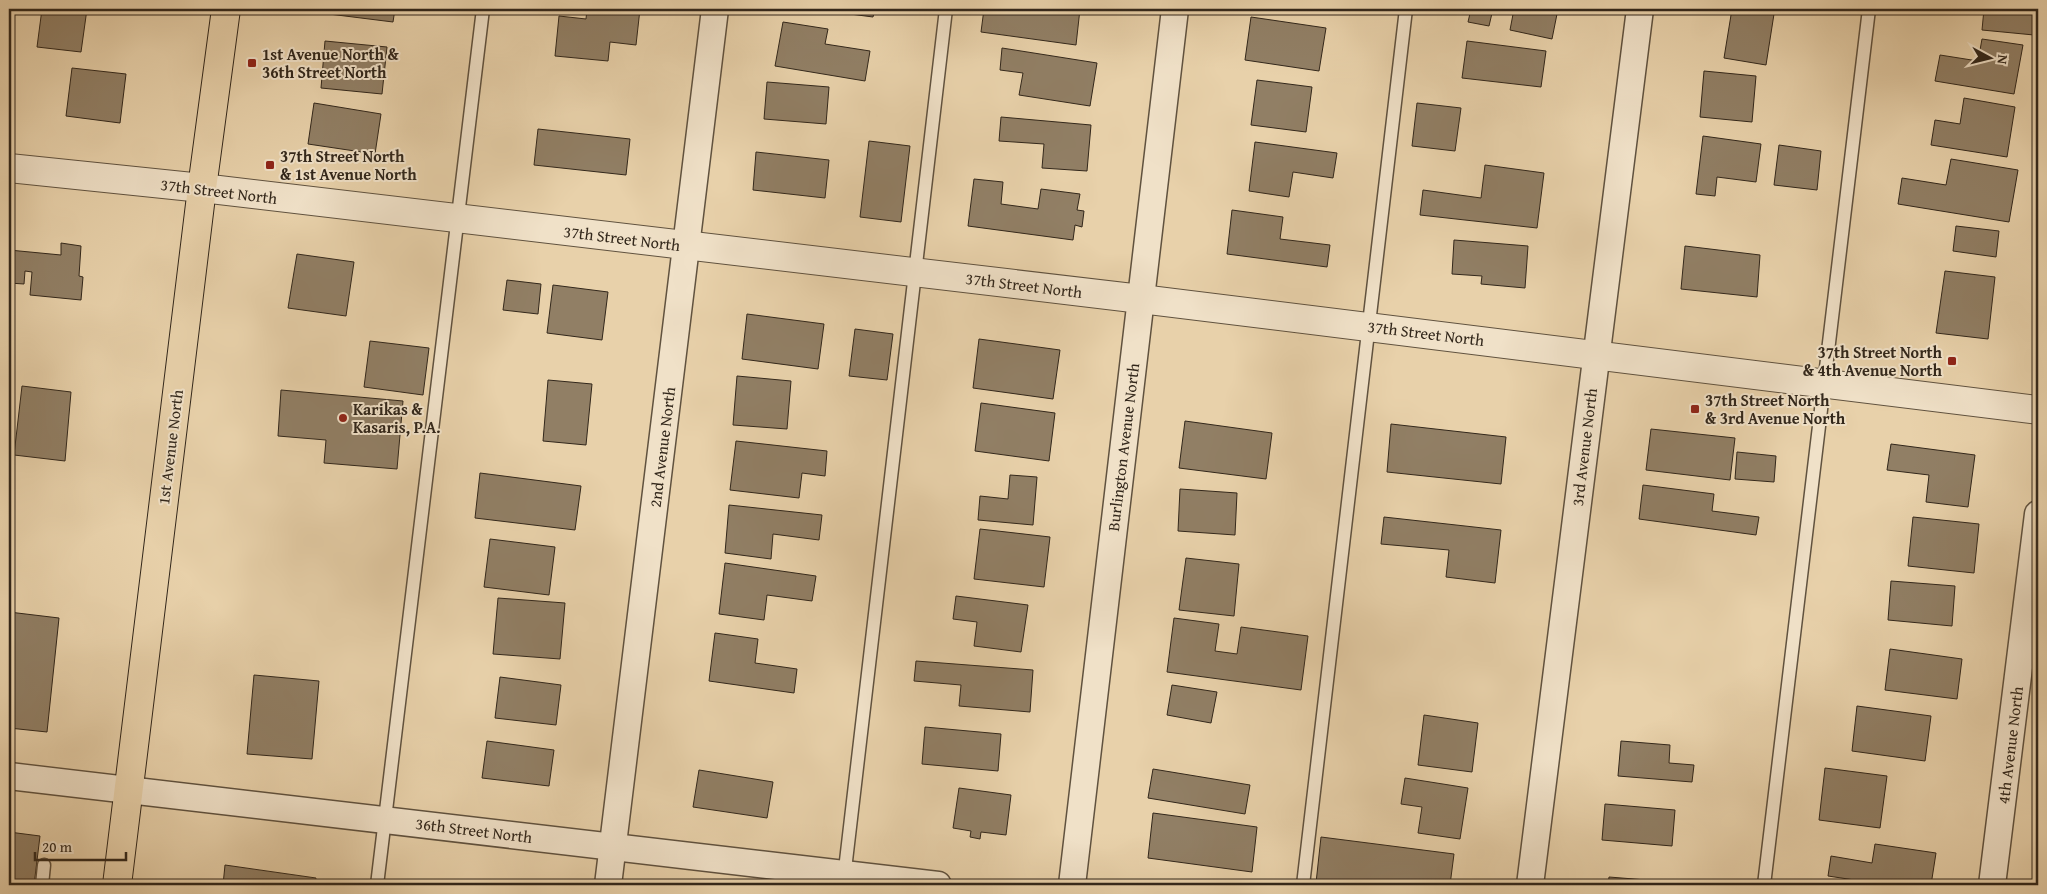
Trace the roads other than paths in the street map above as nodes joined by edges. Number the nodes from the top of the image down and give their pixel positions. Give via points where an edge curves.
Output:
1 (226, 9) edge
2 (483, 9) edge
3 (716, 9) edge
4 (946, 9) edge
5 (1175, 9) edge
6 (1406, 9) edge
7 (1640, 9) edge
8 (1869, 9) edge
9 (9, 168) edge
10 (202, 188) junction
11 (458, 219) junction
12 (687, 246) junction
13 (915, 272) junction
14 (1140, 299) junction
15 (1369, 326) junction
16 (1595, 354) junction
17 (1823, 383) junction
18 (2038, 410) edge
19 (2038, 514) edge
20 (9, 776) edge
21 (128, 789) junction
22 (385, 820) junction
23 (612, 847) junction
24 (44, 865) dead end
25 (844, 880) edge
26 (42, 885) edge
27 (117, 885) edge
28 (377, 885) edge
29 (608, 885) edge
30 (938, 885) edge
31 (1072, 885) edge
32 (1304, 885) edge
33 (1530, 885) edge
34 (1764, 885) edge
35 (1992, 885) edge

1 - 10 main road, 1st Avenue North
2 - 11 lane
3 - 12 street, 2nd Avenue North
4 - 13 lane
5 - 14 street, Burlington Avenue North
6 - 15 lane
7 - 16 street, 3rd Avenue North
8 - 17 lane
9 - 10 street, 37th Street North
10 - 11 street, 37th Street North
10 - 21 main road, 1st Avenue North
11 - 12 street, 37th Street North
11 - 22 lane
12 - 13 street, 37th Street North
12 - 23 street, 2nd Avenue North
13 - 14 street, 37th Street North
13 - 25 lane
14 - 15 street, 37th Street North
14 - 31 street, Burlington Avenue North
15 - 16 street, 37th Street North
15 - 32 lane
16 - 17 street, 37th Street North
16 - 33 street, 3rd Avenue North
17 - 18 street, 37th Street North
17 - 34 lane
19 - 35 street, 4th Avenue North
20 - 21 street, 36th Street North
21 - 22 street, 36th Street North
21 - 27 main road, 1st Avenue North
22 - 23 street, 36th Street North
22 - 28 lane
23 - 25 street, 36th Street North
23 - 29 street, 2nd Avenue North
24 - 26 lane
25 - 30 street, 36th Street North

